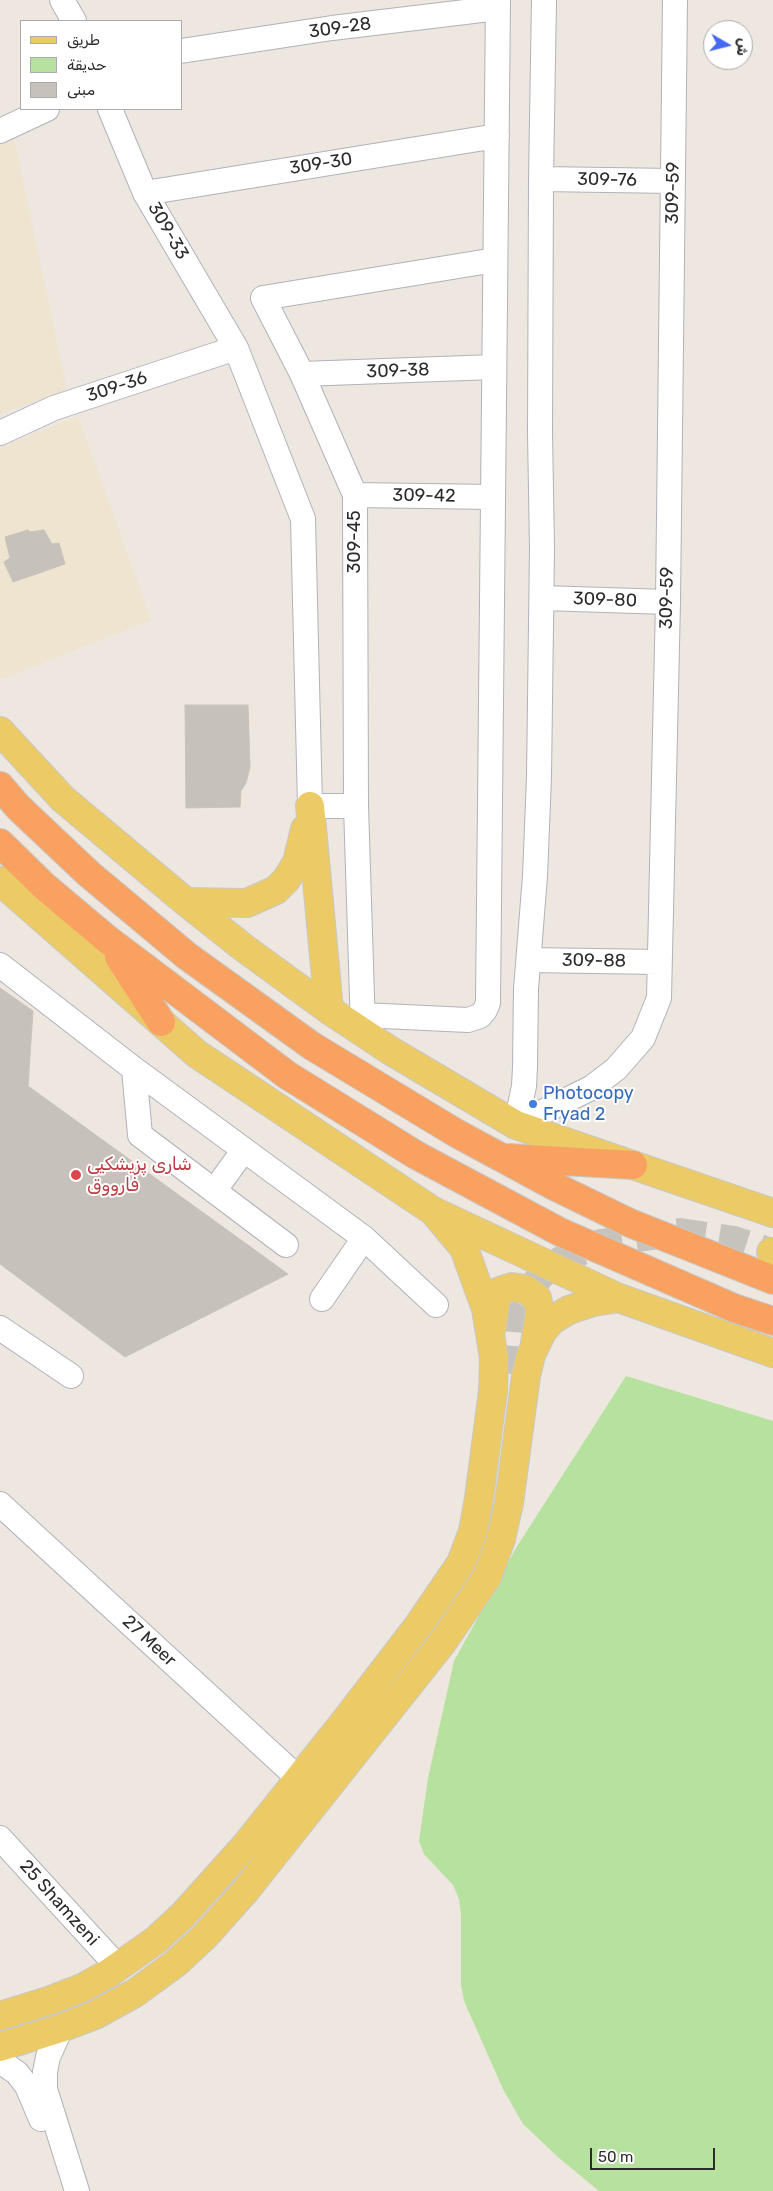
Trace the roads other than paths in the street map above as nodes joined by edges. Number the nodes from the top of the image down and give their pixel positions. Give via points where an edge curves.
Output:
1 (62, 0) edge
2 (544, 0) edge
3 (675, 0) edge
4 (498, 4) edge
5 (73, 20) edge
6 (182, 51) edge
7 (45, 110) edge
8 (110, 110) edge
9 (0, 131) edge
10 (497, 136) junction
11 (541, 179) junction
12 (673, 181) junction
13 (145, 193) junction
14 (496, 260) junction
15 (236, 348) junction
16 (494, 367) junction
17 (302, 374) junction
18 (0, 433) edge
19 (355, 495) junction
20 (492, 497) junction
21 (542, 598) junction
22 (668, 602) junction
23 (0, 731) edge
24 (0, 786) edge
25 (310, 806) junction
26 (356, 806) junction
27 (0, 842) edge
28 (0, 880) edge
29 (186, 902) junction
30 (107, 939) junction
31 (529, 960) junction
32 (659, 962) junction
33 (0, 965) edge
34 (328, 1010) junction
35 (161, 1022) junction
36 (362, 1024) junction
37 (134, 1069) junction
38 (516, 1125) junction
39 (244, 1150) junction
40 (501, 1157) junction
41 (632, 1165) junction
42 (214, 1191) junction
43 (433, 1211) junction
44 (773, 1213) edge
45 (364, 1238) junction
46 (286, 1245) dead end
47 (773, 1280) edge
48 (620, 1298) junction
49 (322, 1299) dead end
50 (436, 1305) dead end
51 (773, 1321) edge
52 (0, 1328) edge
53 (492, 1337) junction
54 (534, 1347) junction
55 (773, 1353) edge
56 (512, 1374) tunnel mouth
57 (71, 1376) dead end
58 (0, 1504) edge
59 (298, 1778) junction
60 (2, 1844) edge
61 (205, 1892) junction
62 (119, 1968) junction
63 (0, 2016) edge
64 (61, 2028) junction
65 (0, 2047) edge
66 (0, 2061) edge
67 (65, 2191) edge
68 (77, 2191) edge

1 - 5 street
2 - 11 street
3 - 12 street, 309-59
4 - 6 street, 309-28
4 - 10 street
7 - 9 street
8 - 13 street, 309-33
10 - 13 street, 309-30
10 - 14 street
11 - 12 street, 309-76
11 - 21 street
12 - 22 street, 309-59
13 - 15 street, 309-33
14 - 16 street
14 - 17 street, 309-45 via 263,298
15 - 18 street, 309-36 via 54,408
15 - 25 street, 309-33 via 303,519
16 - 17 street, 309-38
16 - 20 street
17 - 19 street, 309-45
19 - 20 street, 309-42
19 - 26 street, 309-45
20 - 36 street via 488,1003 480,1016 468,1020
21 - 22 street, 309-80
21 - 31 street via 537,826
22 - 32 street, 309-59
23 - 29 main road via 63,799
24 - 40 highway via 89,874 187,956 312,1046
25 - 26 street
25 - 29 main road via 297,862 276,890 247,903
25 - 34 main road
26 - 36 street, 309-45
27 - 30 highway via 44,886
28 - 35 main road
29 - 34 main road
30 - 35 highway
30 - 51 highway via 288,1076 416,1155 560,1232 734,1308
31 - 32 street, 309-88
31 - 38 street via 524,1086
32 - 38 street, 309-59 via 659,998 643,1038 616,1069 591,1088
33 - 37 street
34 - 36 main road
35 - 43 main road via 197,1054
36 - 38 main road via 418,1068
37 - 39 street
37 - 42 street via 140,1135
38 - 41 main road
39 - 42 street
39 - 45 street
40 - 41 highway
40 - 47 highway via 630,1223
41 - 44 main road
42 - 46 street
43 - 48 main road
43 - 53 main road via 464,1248 486,1309
45 - 49 street
45 - 50 street
48 - 54 main road via 569,1310 552,1320
48 - 55 main road
52 - 57 street
53 - 54 main road via 496,1298 500,1291 512,1287 525,1289 537,1298 540,1311
53 - 59 main road via 493,1391 484,1468 473,1531 461,1563 418,1626
54 - 64 main road via 526,1376 509,1504 501,1539 488,1577 442,1644 246,1890 205,1936 176,1963 135,1993 95,2015
56 - 61 main road via 504,1453 475,1566 425,1643 322,1774 268,1838
58 - 59 street, 27 Meer
59 - 61 main road
60 - 62 street, 25 Shamzeni
61 - 62 main road via 156,1940
62 - 63 main road via 74,1991
64 - 65 main road
64 - 68 street via 48,2057 45,2089
66 - 67 street via 17,2073 31,2093

